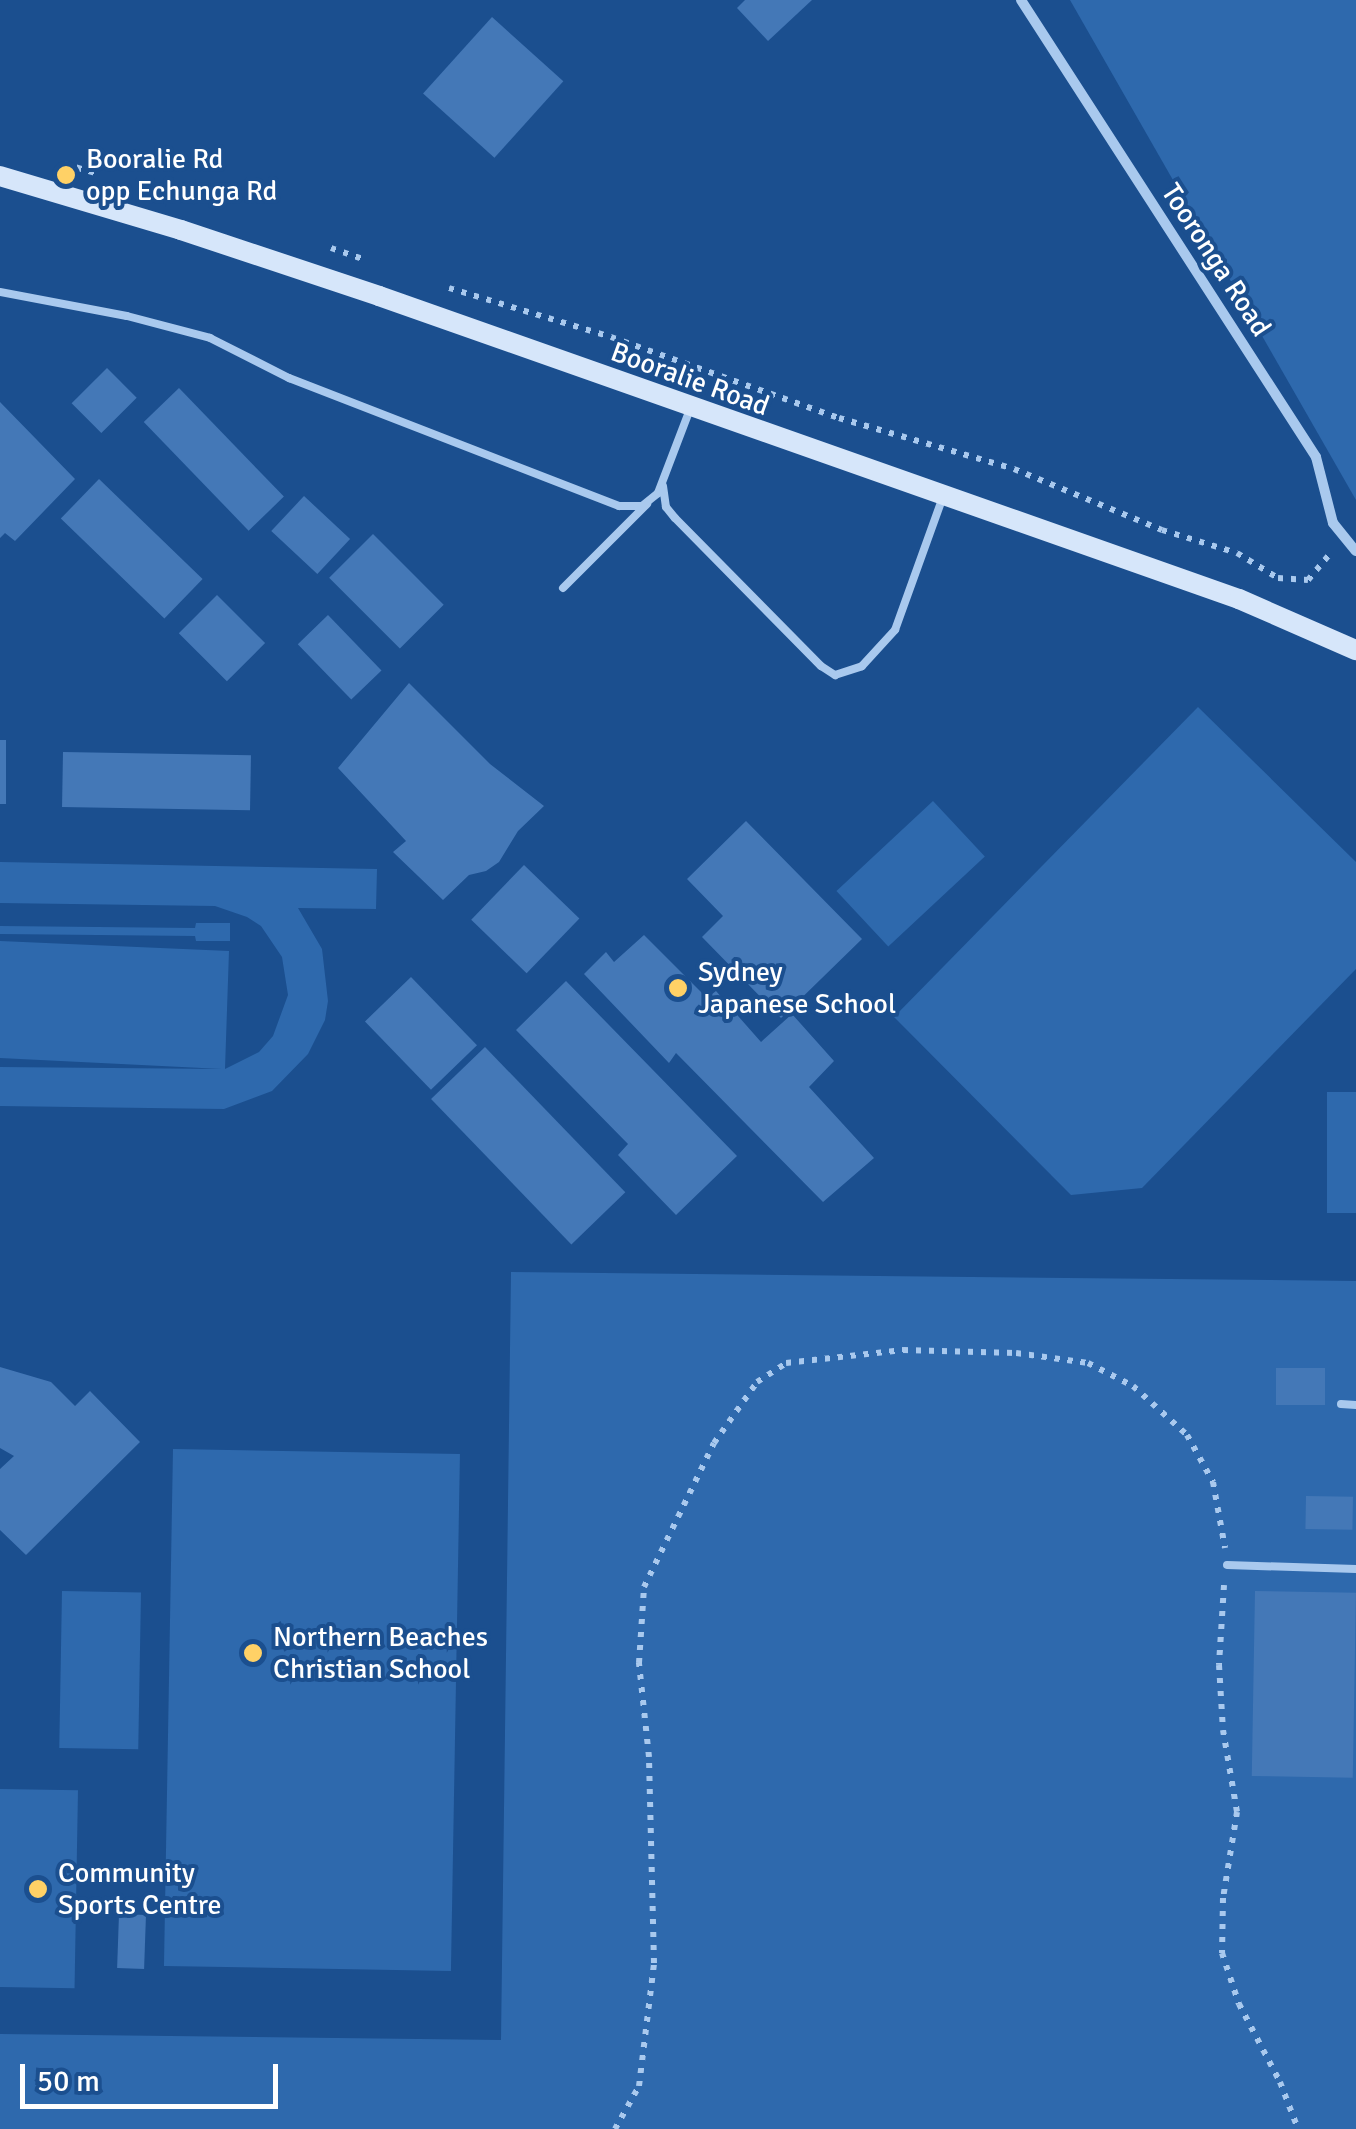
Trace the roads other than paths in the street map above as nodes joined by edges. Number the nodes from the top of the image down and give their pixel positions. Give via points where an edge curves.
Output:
1 (1021, 0) edge
2 (0, 176) edge
3 (0, 292) edge
4 (690, 409) junction
5 (663, 482) junction
6 (943, 497) junction
7 (650, 501) junction
8 (1356, 550) edge
9 (563, 588) dead end
10 (1356, 650) edge
11 (1341, 1404) dead end
12 (1356, 1405) edge
13 (1227, 1565) road end
14 (1356, 1569) edge

1 - 8 street, Tooronga Road via 1316,457 1333,523
2 - 4 street, Booralie Road via 379,296
3 - 7 lane via 210,338 289,378 619,506
4 - 5 lane
4 - 6 street, Booralie Road
5 - 6 lane via 662,495 675,518 836,675 862,666 895,630
5 - 7 lane
6 - 10 street, Booralie Road via 1240,599
7 - 9 lane
11 - 12 lane
13 - 14 lane

